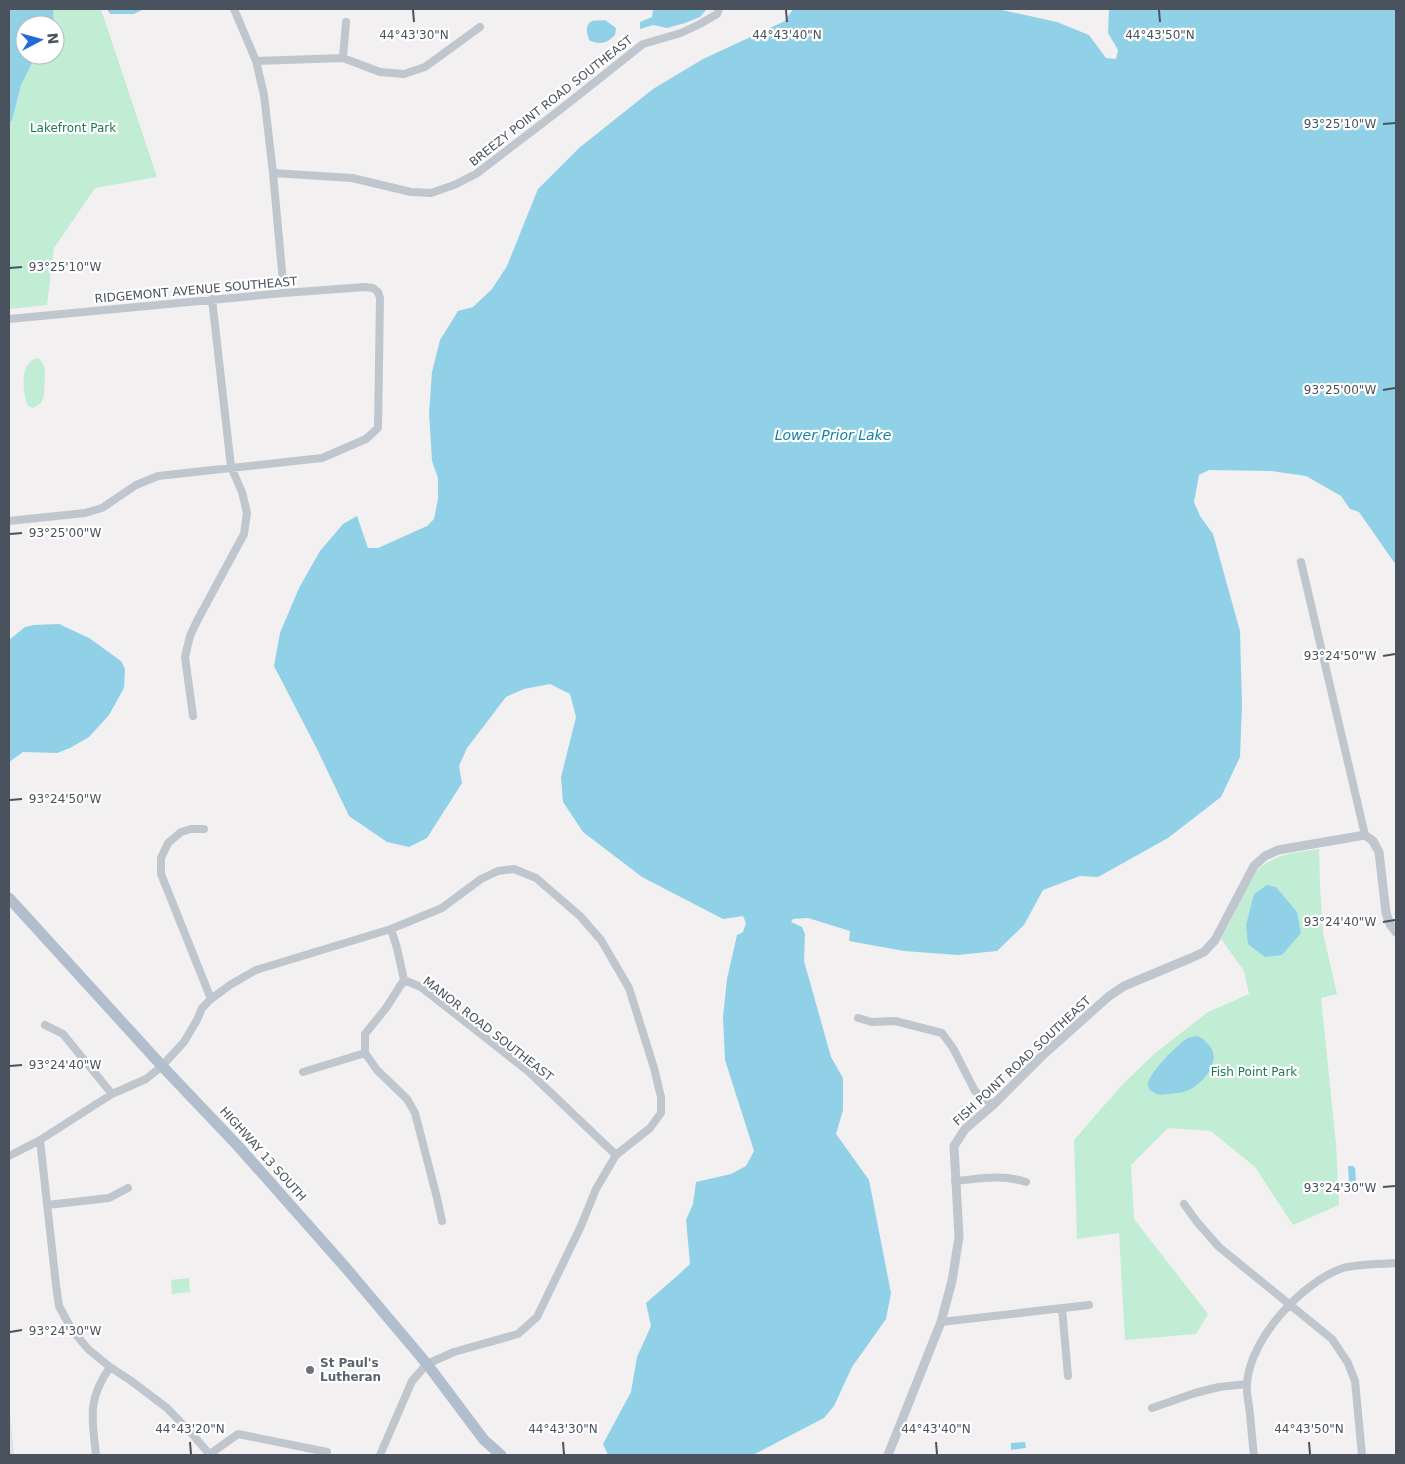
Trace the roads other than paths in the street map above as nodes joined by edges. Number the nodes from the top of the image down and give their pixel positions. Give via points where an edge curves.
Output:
1 (234, 9) edge
2 (719, 9) edge
3 (346, 22) dead end
4 (480, 27) dead end
5 (343, 58) junction
6 (256, 61) junction
7 (273, 173) junction
8 (284, 293) junction
9 (212, 299) junction
10 (9, 319) edge
11 (231, 467) junction
12 (9, 521) edge
13 (1301, 562) dead end
14 (193, 716) dead end
15 (204, 829) dead end
16 (1365, 834) junction
17 (9, 898) edge
18 (391, 929) junction
19 (1396, 932) edge
20 (404, 980) junction
21 (211, 999) junction
22 (858, 1018) dead end
23 (45, 1025) dead end
24 (365, 1053) junction
25 (162, 1066) junction
26 (303, 1072) dead end
27 (112, 1094) junction
28 (993, 1105) junction
29 (40, 1140) junction
30 (616, 1155) junction
31 (9, 1156) edge
32 (956, 1181) junction
33 (1026, 1182) dead end
34 (128, 1188) dead end
35 (1184, 1204) dead end
36 (47, 1205) junction
37 (442, 1221) dead end
38 (1396, 1263) edge
39 (1290, 1303) junction
40 (1089, 1305) dead end
41 (1062, 1308) junction
42 (941, 1322) junction
43 (427, 1364) junction
44 (110, 1367) junction
45 (1068, 1376) dead end
46 (1247, 1384) junction
47 (1152, 1408) dead end
48 (484, 1440) junction
49 (96, 1455) edge
50 (210, 1455) edge
51 (326, 1455) edge
52 (380, 1455) edge
53 (491, 1455) edge
54 (501, 1455) edge
55 (888, 1455) edge
56 (1254, 1455) edge
57 (1362, 1455) edge

1 - 6 street
2 - 7 street, BREEZY POINT ROAD SOUTHEAST via 717,14 681,33 643,44 476,174 454,185 431,193 411,192 352,178
3 - 5 street
4 - 5 street via 425,67 404,74 380,72
5 - 6 street
6 - 7 street via 264,95
7 - 8 street
8 - 9 street, RIDGEMONT AVENUE SOUTHEAST
8 - 11 street, RIDGEMONT AVENUE SOUTHEAST via 373,288 378,292 378,428 366,439 322,458
9 - 10 street, RIDGEMONT AVENUE SOUTHEAST
9 - 11 street
11 - 12 street via 158,476 136,484 102,508 85,513
11 - 14 street via 247,513 244,534 190,636 185,657
13 - 16 street
15 - 21 street via 180,832 168,843 161,858 161,874
16 - 19 street via 1379,852 1386,913
16 - 28 street, FISH POINT ROAD SOUTHEAST via 1278,850 1265,856 1254,866 1215,940 1204,952 1124,986 1108,997
17 - 25 main road, HIGHWAY 13 SOUTH
18 - 20 street, MANOR ROAD SOUTHEAST
18 - 21 street via 256,970
18 - 30 street via 442,908 481,879 498,871 514,869 536,878 580,916 601,940 629,988 661,1097 661,1113 650,1128
20 - 24 street via 365,1034
20 - 30 street, MANOR ROAD SOUTHEAST via 421,987 528,1072
21 - 25 street via 202,1008 184,1042
22 - 28 street via 872,1022 895,1021 942,1033 975,1091
23 - 27 street via 63,1034
24 - 26 street
24 - 37 street via 377,1070 407,1099 415,1113
25 - 27 street via 146,1079
25 - 43 main road, HIGHWAY 13 SOUTH via 238,1146
27 - 29 street
28 - 32 street, FISH POINT ROAD SOUTHEAST via 966,1129 954,1146
29 - 31 street
29 - 36 street
30 - 43 street via 596,1189 538,1317 518,1334 454,1352
32 - 33 street via 1001,1177
32 - 42 street, FISH POINT ROAD SOUTHEAST via 959,1237
34 - 36 street via 109,1198
35 - 39 street via 1219,1247
36 - 44 street via 60,1306 72,1330
38 - 39 street via 1345,1268 1328,1274
39 - 46 street via 1261,1340 1250,1364
39 - 57 street via 1332,1339 1348,1363 1354,1381
40 - 41 street
41 - 42 street
41 - 45 street
42 - 55 street, FISH POINT ROAD SOUTHEAST
43 - 48 main road, HIGHWAY 13 SOUTH
43 - 52 street via 412,1381
44 - 49 street via 92,1403
44 - 50 street via 167,1408
46 - 47 street via 1195,1393
46 - 56 street
48 - 53 main road, HIGHWAY 13 SOUTH
48 - 54 main road, HIGHWAY 13 SOUTH
50 - 51 street via 238,1434 327,1452

